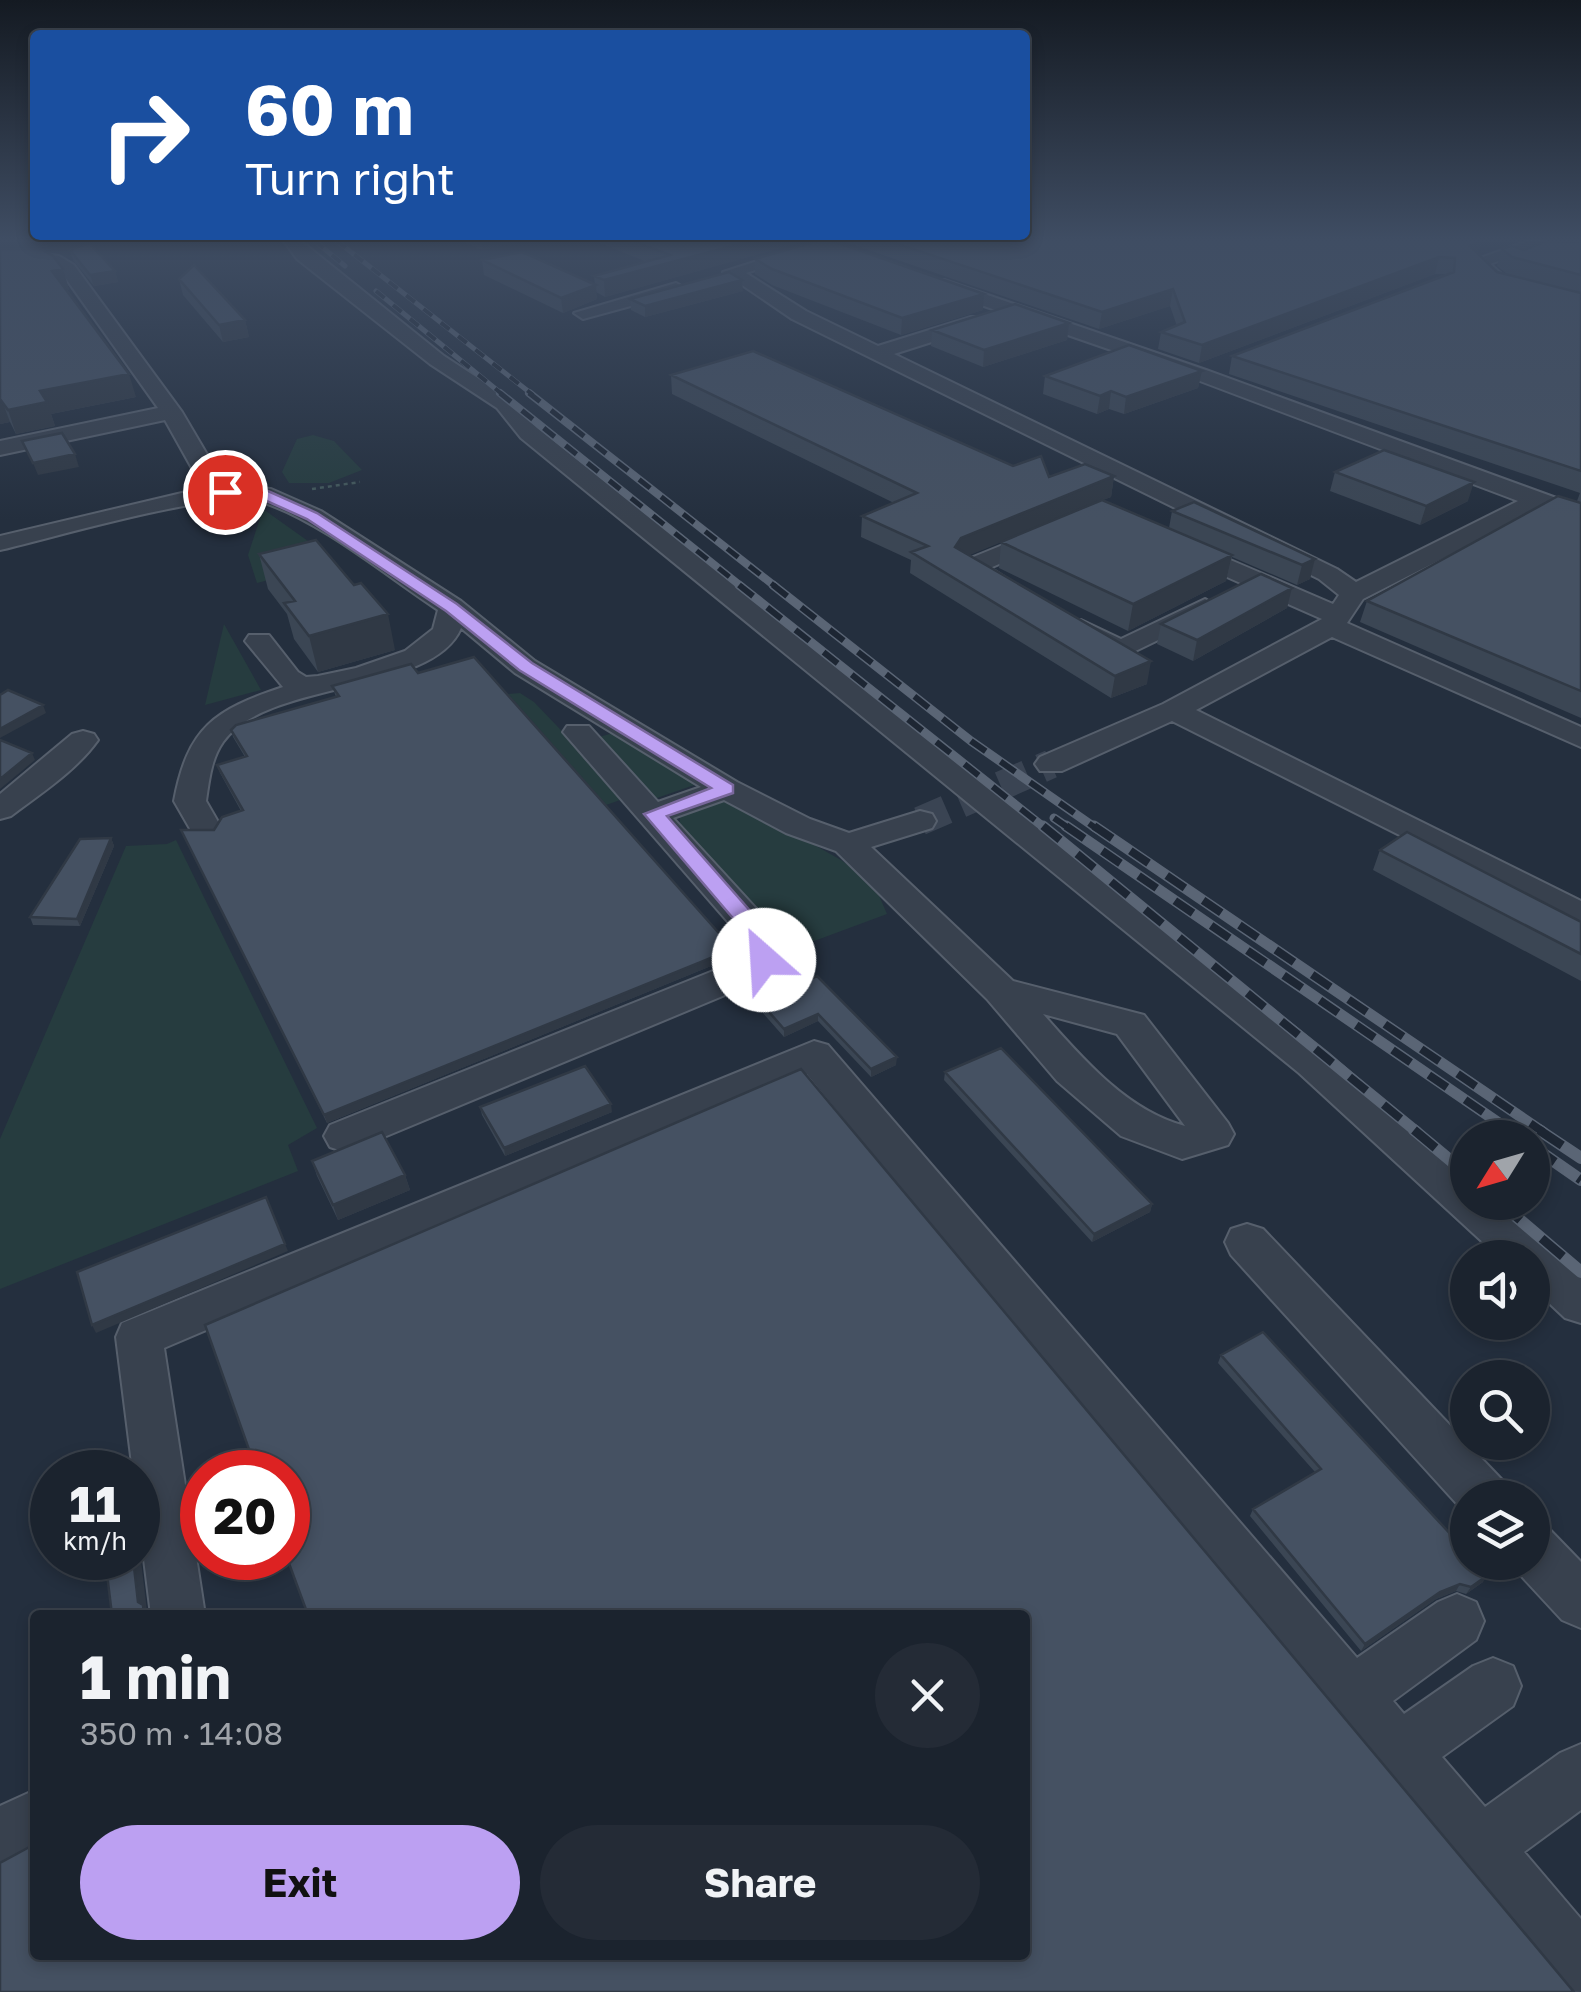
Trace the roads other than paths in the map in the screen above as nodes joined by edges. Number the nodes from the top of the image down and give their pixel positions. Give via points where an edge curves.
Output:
1 (115, 334) edge
2 (404, 334) edge
3 (838, 334) edge
4 (937, 334) edge
5 (1083, 334) edge
6 (877, 353) junction
7 (1234, 361) edge
8 (1199, 374) junction
9 (171, 412) junction
10 (0, 448) edge
11 (217, 492) junction
12 (1538, 500) junction
13 (1581, 515) edge
14 (1080, 520) edge
15 (1168, 542) edge
16 (0, 543) edge
17 (1256, 580) junction
18 (1020, 594) edge
19 (452, 607) junction
20 (1341, 612) junction
21 (1054, 613) edge
22 (259, 641) dead end
23 (526, 667) junction
24 (503, 686) edge
25 (310, 688) junction
26 (1173, 710) junction
27 (578, 732) dead end
28 (1581, 738) edge
29 (83, 740) dead end
30 (1051, 764) tunnel mouth
31 (726, 789) junction
32 (0, 809) edge
33 (654, 814) junction
34 (920, 821) tunnel mouth
35 (205, 828) edge
36 (848, 844) junction
37 (1581, 915) edge
38 (1000, 990) junction
39 (344, 1136) dead end
40 (1450, 1184) edge
41 (1490, 1220) edge
42 (1512, 1240) edge
43 (1247, 1242) dead end
44 (1550, 1275) edge
45 (1581, 1304) edge
46 (1468, 1480) edge
47 (1550, 1568) edge
48 (1581, 1601) edge
49 (177, 1610) edge
50 (1458, 1621) dead end
51 (1492, 1686) dead end
52 (1352, 1696) junction
53 (1399, 1752) junction
54 (1581, 1774) edge
55 (30, 1823) edge
56 (0, 1838) edge
57 (1479, 1848) junction
58 (1578, 1959) edge

1 - 9 lane
2 - 40 lane via 504,404 529,433 1314,1063
3 - 6 lane
4 - 6 lane
5 - 8 lane
6 - 20 lane via 1328,574
7 - 8 lane
8 - 12 lane
9 - 10 lane
9 - 11 lane
11 - 16 lane
11 - 19 lane via 263,494 312,516
12 - 13 lane
12 - 20 lane
14 - 18 lane via 970,567
15 - 17 lane
17 - 20 lane
17 - 21 lane via 1121,650
19 - 23 lane
19 - 25 lane via 446,632 415,657
20 - 26 lane
20 - 28 lane
22 - 25 lane via 288,682
23 - 24 lane via 518,681
23 - 31 lane
25 - 35 lane via 245,710 202,746 190,801
26 - 30 lane
26 - 37 lane
27 - 33 lane
29 - 32 lane
31 - 33 lane
31 - 36 lane
33 - 39 lane via 760,935 764,960
34 - 36 lane
36 - 38 lane
38 - 38 lane via 1071,1071 1136,1126 1182,1144 1213,1134 1130,1024
41 - 42 lane
43 - 46 lane
44 - 45 lane
47 - 48 lane
49 - 52 lane via 140,1338 814,1055
50 - 52 lane
51 - 53 lane
52 - 53 lane
53 - 57 lane
54 - 57 lane
55 - 56 lane
57 - 58 lane

